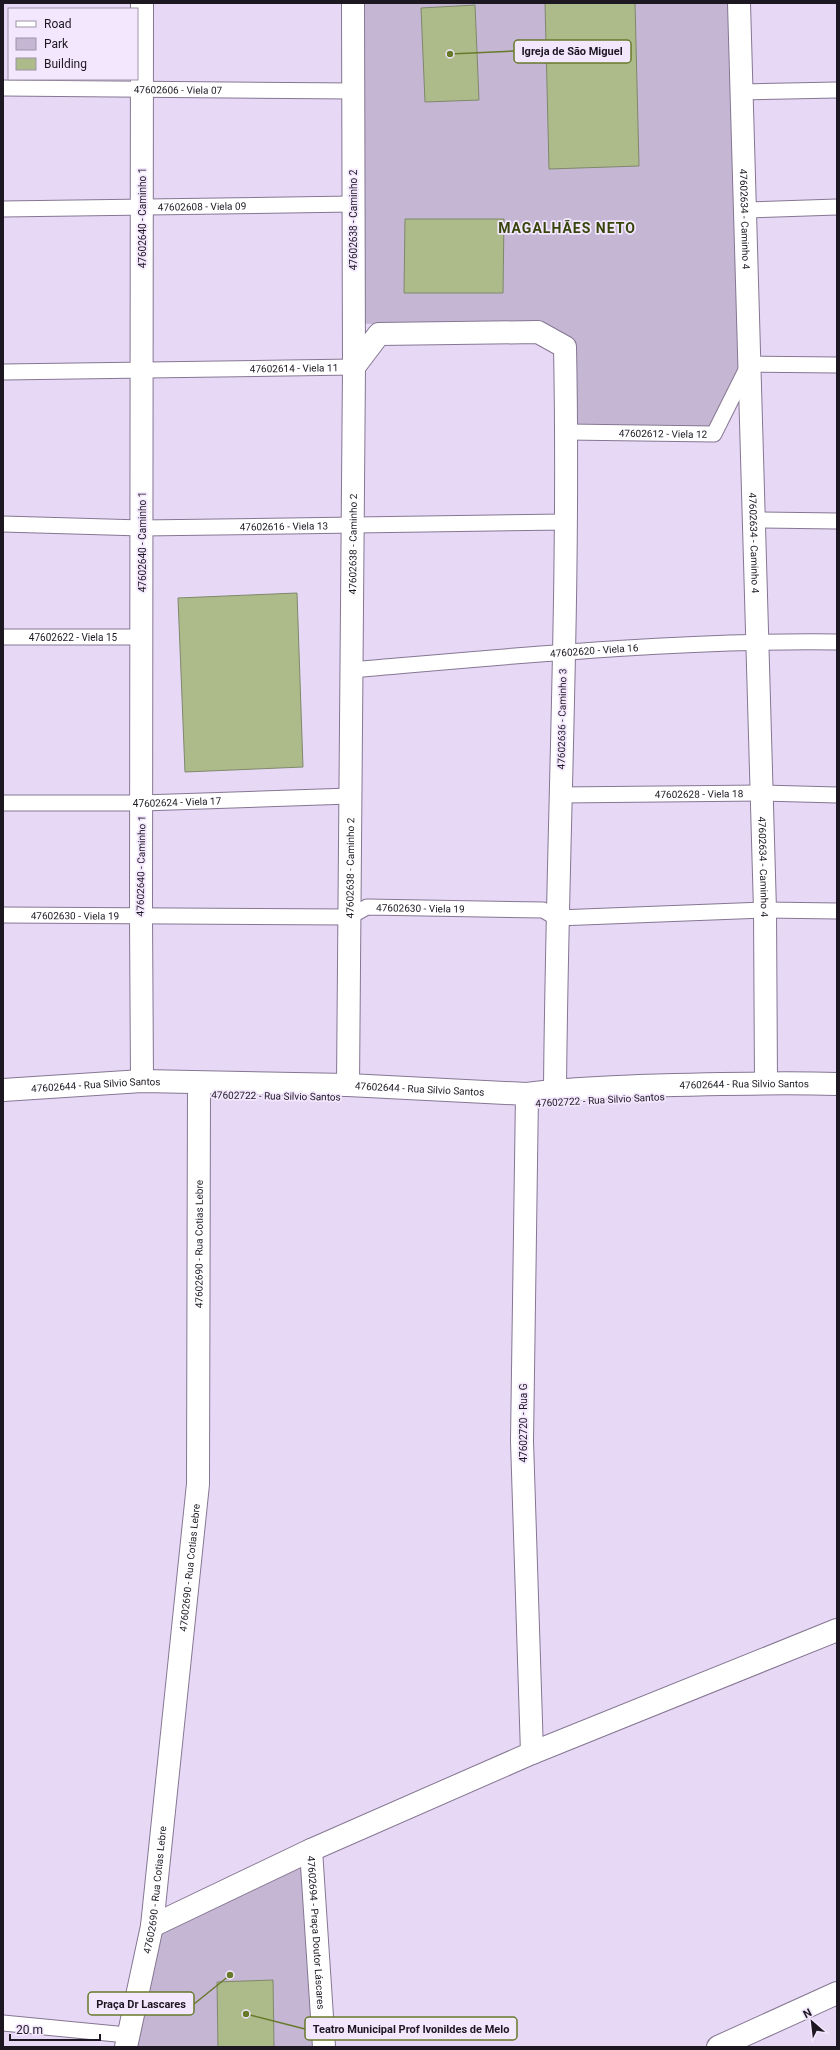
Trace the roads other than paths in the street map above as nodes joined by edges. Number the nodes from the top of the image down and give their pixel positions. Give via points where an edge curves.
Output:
1 (142, 3) edge
2 (353, 3) edge
3 (739, 3) edge
4 (3, 88) edge
5 (142, 89) junction
6 (837, 90) edge
7 (353, 91) junction
8 (741, 92) junction
9 (353, 204) junction
10 (142, 207) junction
11 (837, 207) edge
12 (3, 209) edge
13 (745, 210) junction
14 (749, 364) junction
15 (837, 365) edge
16 (354, 367) junction
17 (142, 369) junction
18 (3, 372) edge
19 (567, 432) junction
20 (754, 520) junction
21 (837, 521) edge
22 (565, 522) junction
23 (3, 524) edge
24 (352, 526) junction
25 (142, 528) junction
26 (3, 637) edge
27 (142, 637) junction
28 (757, 641) junction
29 (837, 642) edge
30 (563, 652) junction
31 (351, 670) junction
32 (762, 793) junction
33 (560, 795) junction
34 (837, 795) edge
35 (350, 796) junction
36 (3, 803) edge
37 (142, 803) junction
38 (765, 910) junction
39 (837, 911) edge
40 (3, 915) edge
41 (141, 916) junction
42 (349, 917) junction
43 (557, 918) junction
44 (142, 1082) junction
45 (766, 1082) junction
46 (837, 1084) edge
47 (348, 1085) junction
48 (199, 1089) junction
49 (3, 1090) edge
50 (555, 1090) junction
51 (837, 1095) edge
52 (3, 1099) edge
53 (527, 1099) junction
54 (837, 1630) edge
55 (532, 1753) junction
56 (311, 1850) junction
57 (152, 1926) junction
58 (837, 1993) edge
59 (3, 2022) edge
60 (127, 2041) edge
61 (324, 2047) edge
62 (718, 2047) edge

1 - 5 street, 47602640 - Caminho 1
2 - 7 street, 47602638 - Caminho 2
3 - 8 street, 47602634 - Caminho 4
4 - 5 lane, 47602606 - Viela 07
5 - 7 lane, 47602606 - Viela 07
5 - 10 street, 47602640 - Caminho 1
6 - 8 lane
7 - 9 street, 47602638 - Caminho 2
8 - 13 street, 47602634 - Caminho 4
9 - 10 lane, 47602608 - Viela 09
9 - 16 street, 47602638 - Caminho 2
10 - 12 lane, 47602608 - Viela 09
10 - 17 street, 47602640 - Caminho 1
11 - 13 lane
13 - 14 street, 47602634 - Caminho 4
14 - 15 lane
14 - 19 lane, 47602612 - Viela 12 via 714,434
14 - 20 street, 47602634 - Caminho 4
16 - 17 lane, 47602614 - Viela 11
16 - 19 street, 47602636 - Caminho 3 via 379,334 538,332 565,347
16 - 24 street, 47602638 - Caminho 2
17 - 18 lane, 47602614 - Viela 11
17 - 25 street, 47602640 - Caminho 1
19 - 22 street, 47602636 - Caminho 3
20 - 21 lane
20 - 28 street, 47602634 - Caminho 4
22 - 24 lane, 47602616 - Viela 13
22 - 30 street, 47602636 - Caminho 3
23 - 25 lane, 47602616 - Viela 13
24 - 25 lane, 47602616 - Viela 13
24 - 31 street, 47602638 - Caminho 2
25 - 27 street, 47602640 - Caminho 1
26 - 27 lane, 47602622 - Viela 15
27 - 37 street, 47602640 - Caminho 1
28 - 29 lane, 47602620 - Viela 16
28 - 30 lane, 47602620 - Viela 16
28 - 32 street, 47602634 - Caminho 4
30 - 31 lane, 47602620 - Viela 16
30 - 33 street, 47602636 - Caminho 3
31 - 35 street, 47602638 - Caminho 2
32 - 33 lane, 47602628 - Viela 18
32 - 34 lane, 47602628 - Viela 18
32 - 38 street, 47602634 - Caminho 4
33 - 43 street, 47602636 - Caminho 3
35 - 37 lane, 47602624 - Viela 17
35 - 42 street, 47602638 - Caminho 2
36 - 37 lane, 47602624 - Viela 17
37 - 41 street, 47602640 - Caminho 1
38 - 39 lane, 47602630 - Viela 19
38 - 43 lane, 47602630 - Viela 19
38 - 45 street, 47602634 - Caminho 4
40 - 41 lane, 47602630 - Viela 19
41 - 42 lane, 47602630 - Viela 19
41 - 44 street, 47602640 - Caminho 1
42 - 43 lane, 47602630 - Viela 19 via 367,907 543,910
42 - 47 street, 47602638 - Caminho 2
43 - 50 street, 47602636 - Caminho 3
44 - 48 street, 47602644 - Rua Silvio Santos
44 - 49 street, 47602644 - Rua Silvio Santos
45 - 46 street, 47602644 - Rua Silvio Santos
45 - 50 street, 47602644 - Rua Silvio Santos
47 - 48 street, 47602644 - Rua Silvio Santos
47 - 53 street, 47602644 - Rua Silvio Santos
48 - 52 street, 47602722 - Rua Silvio Santos
48 - 53 street, 47602722 - Rua Silvio Santos via 345,1096
48 - 57 street, 47602690 - Rua Cotias Lebre via 198,1484
50 - 53 street, 47602644 - Rua Silvio Santos
51 - 53 street, 47602722 - Rua Silvio Santos via 764,1093 553,1101
53 - 55 street, 47602720 - Rua G via 522,1441
54 - 55 street
55 - 56 street
56 - 57 street, 47602694 - Praça Doutor Láscares
56 - 61 street, 47602694 - Praça Doutor Láscares
57 - 60 street, 47602690 - Rua Cotias Lebre
58 - 62 street
59 - 60 lane

